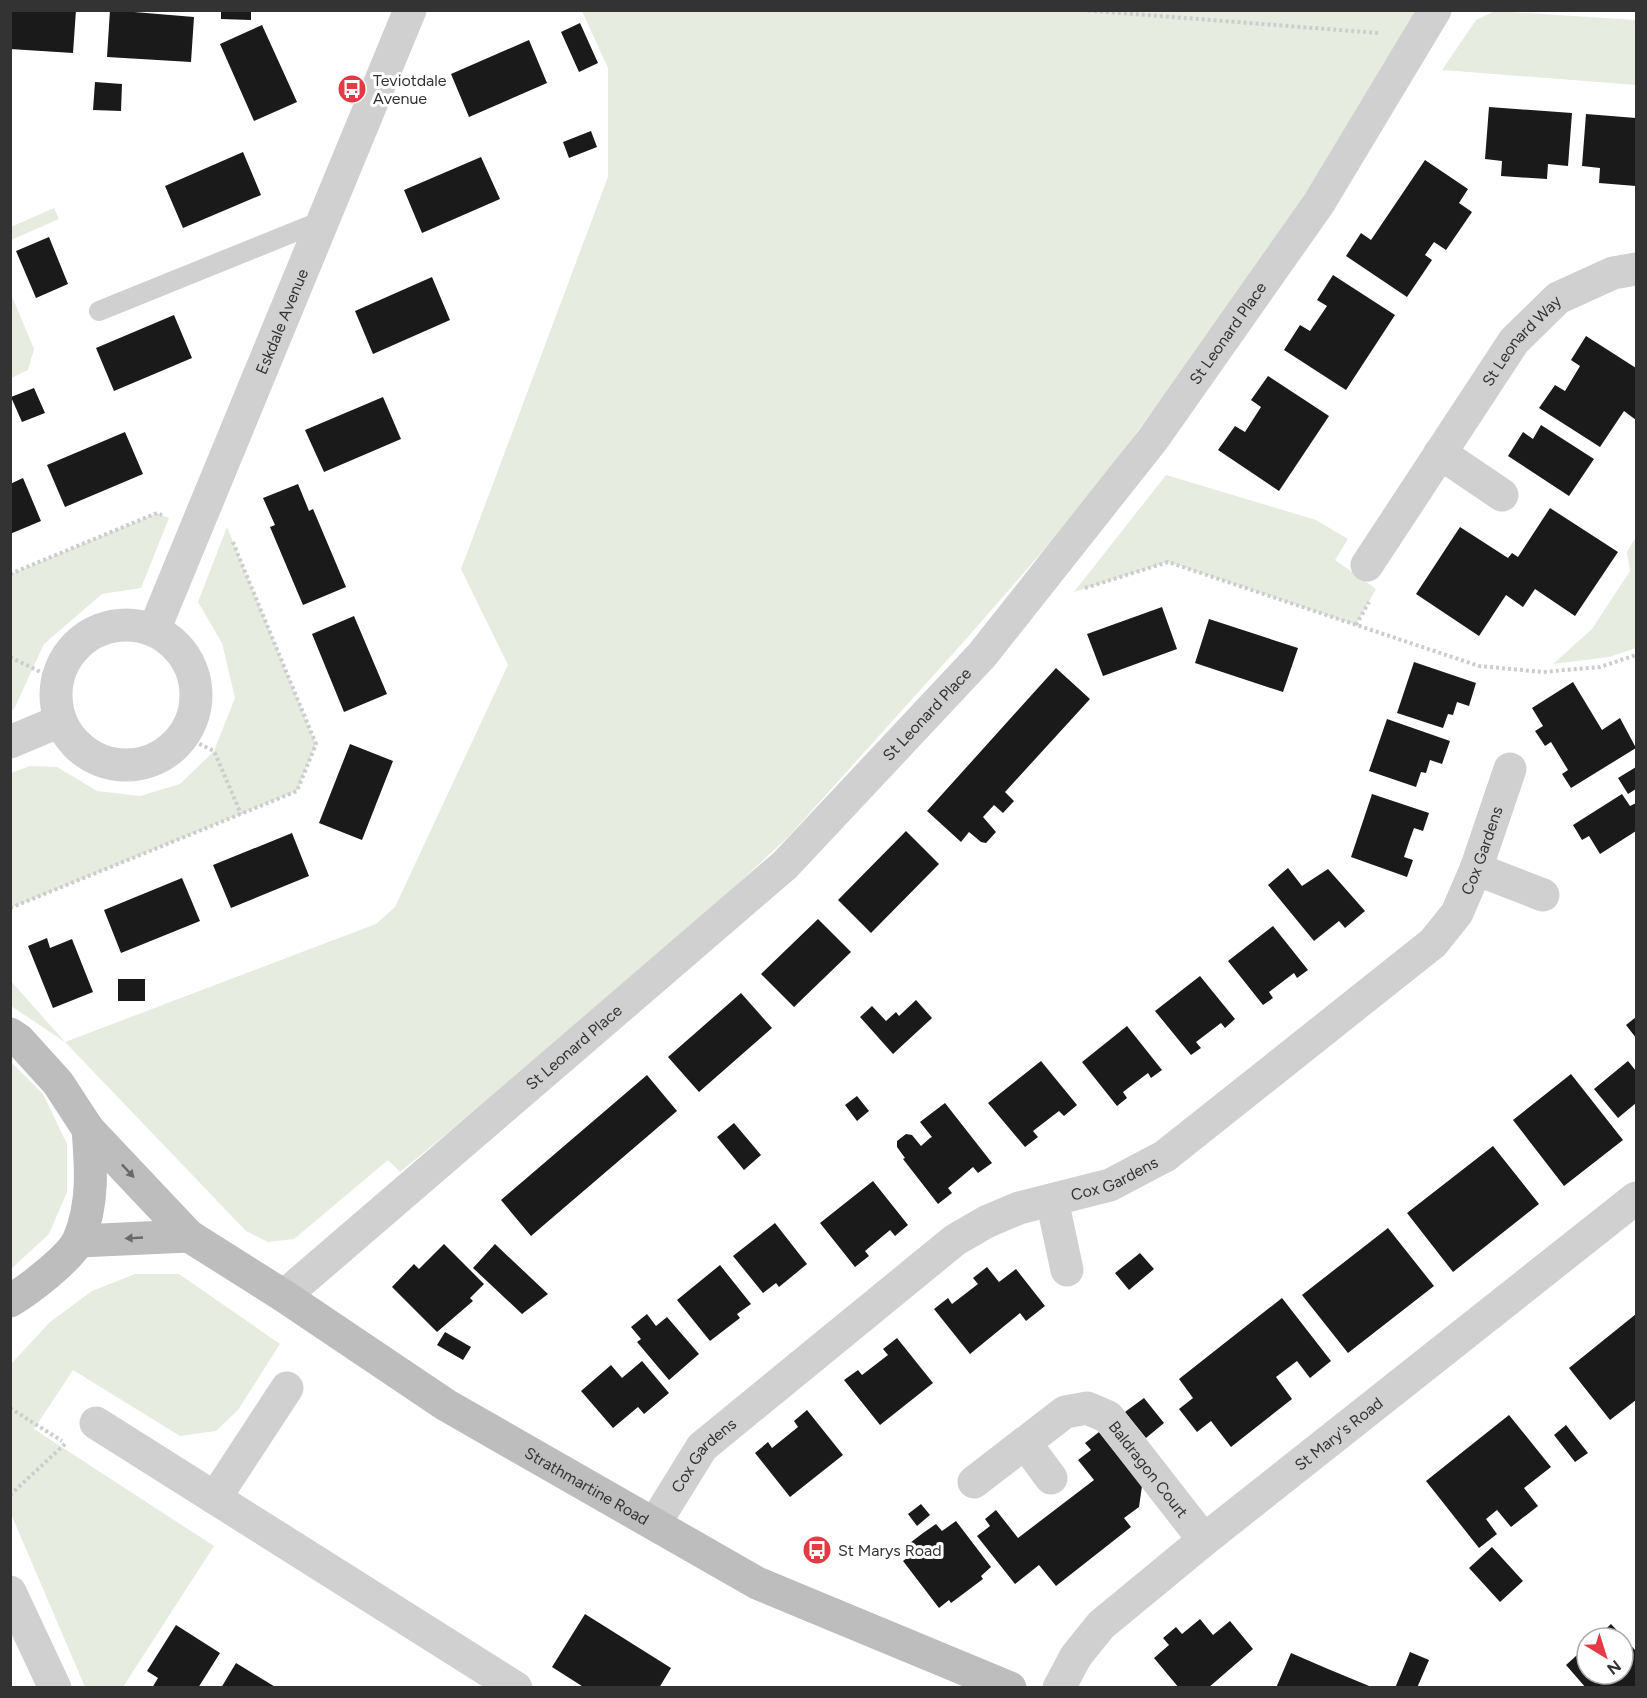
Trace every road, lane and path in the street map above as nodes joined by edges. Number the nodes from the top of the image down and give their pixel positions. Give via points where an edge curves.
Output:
1 (410, 10) edge
2 (1082, 10) edge
3 (1428, 23) edge
4 (324, 220) junction
5 (1636, 269) edge
6 (99, 311) dead end
7 (1440, 453) junction
8 (1502, 495) dead end
9 (157, 513) dead end
10 (199, 522) junction
11 (1367, 565) dead end
12 (10, 574) edge
13 (1048, 574) junction
14 (154, 630) junction
15 (1636, 655) edge
16 (10, 657) edge
17 (57, 680) junction
18 (60, 721) junction
19 (183, 736) junction
20 (10, 742) edge
21 (1509, 770) dead end
22 (241, 814) junction
23 (1476, 869) junction
24 (1543, 896) dead end
25 (10, 908) edge
26 (10, 1034) edge
27 (88, 1129) junction
28 (1636, 1198) edge
29 (1052, 1200) junction
30 (189, 1236) junction
31 (79, 1241) junction
32 (1067, 1270) dead end
33 (284, 1296) junction
34 (10, 1301) edge
35 (286, 1388) dead end
36 (96, 1423) dead end
37 (66, 1443) dead end
38 (1025, 1443) junction
39 (1052, 1478) dead end
40 (974, 1482) dead end
41 (10, 1495) edge
42 (215, 1498) junction
43 (655, 1523) junction
44 (1204, 1540) junction
45 (10, 1592) edge
46 (55, 1688) edge
47 (516, 1688) edge
48 (1010, 1688) edge
49 (1059, 1688) edge

1 - 4 street, Eskdale Avenue
2 - 3 path
3 - 13 street, St Leonard Place via 1320,203 1153,439
4 - 6 lane
4 - 10 street, Eskdale Avenue
5 - 7 street, St Leonard Way via 1613,273 1558,298 1514,341
7 - 8 street
7 - 11 street, St Leonard Way
9 - 12 path
10 - 14 street, Eskdale Avenue
10 - 22 path via 227,527 316,744 297,791
13 - 15 path via 1074,591 1168,562 1479,666 1543,672 1600,667
13 - 33 street, St Leonard Place via 982,655 785,865
14 - 17 street via 134,625 93,632 64,661
14 - 19 street via 174,644 190,664 196,688 195,705
16 - 17 path
17 - 18 street via 55,701
18 - 19 street via 73,742 93,758 117,765 142,763 166,754
18 - 20 street
19 - 22 path via 214,751
21 - 23 street, Cox Gardens
22 - 25 path
23 - 24 street
23 - 29 street, Cox Gardens via 1457,913 1433,943 1165,1156 1110,1185
26 - 27 street, Strathmartine Road via 58,1083
27 -> 30 street, Strathmartine Road
27 - 31 street, Strathmartine Road via 92,1187
28 - 44 street, St Mary's Road
29 - 32 street
29 - 43 street, Cox Gardens via 1019,1208 955,1240 702,1447
30 -> 31 street
30 - 33 street, Strathmartine Road
31 - 34 street via 37,1284
33 - 43 street, Strathmartine Road via 446,1405
35 - 42 street
36 - 42 street
37 - 41 path
38 - 39 street
38 - 40 street, Baldragon Court
38 - 44 street, Baldragon Court via 1065,1412 1087,1408 1108,1417
42 - 47 street
43 - 48 street, Strathmartine Road via 757,1583
44 - 49 street, St Mary's Road via 1101,1625 1076,1656
45 - 46 street

